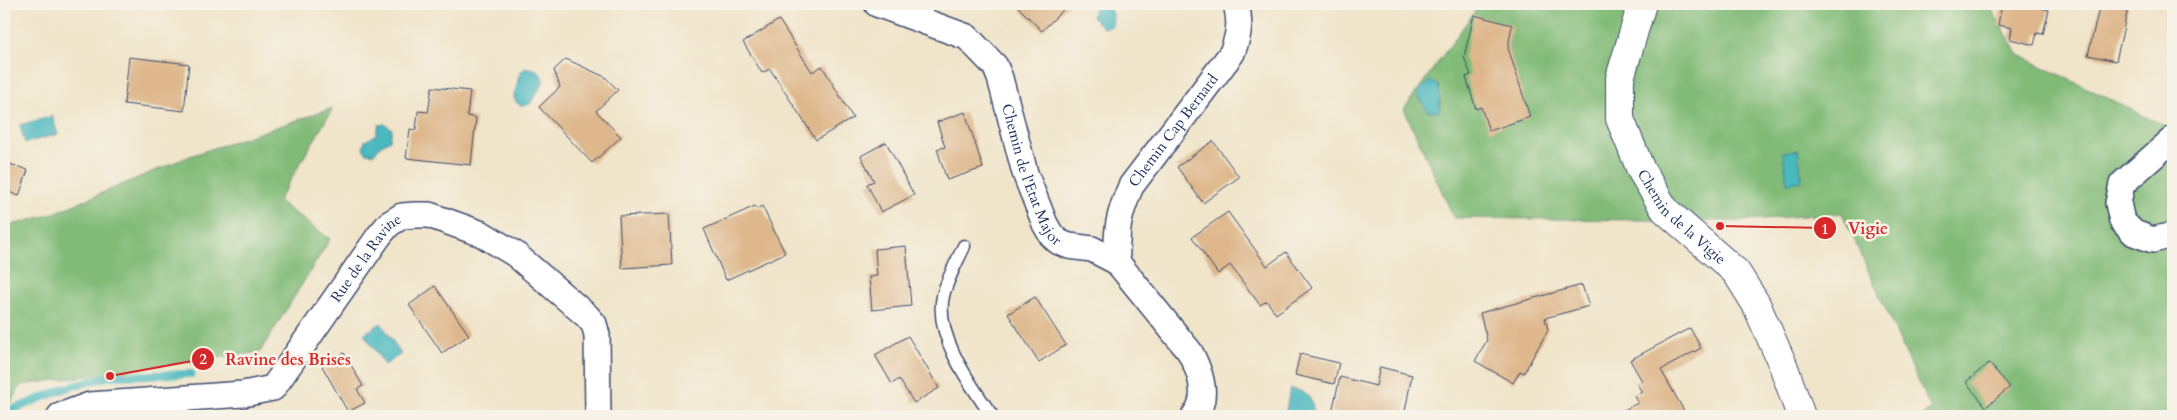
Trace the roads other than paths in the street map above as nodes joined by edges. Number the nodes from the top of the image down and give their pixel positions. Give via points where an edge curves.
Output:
1 (877, 4) edge
2 (1236, 4) edge
3 (1642, 4) edge
4 (2173, 139) edge
5 (2173, 236) edge
6 (964, 246) dead end
7 (1117, 262) junction
8 (60, 416) edge
9 (598, 416) edge
10 (992, 416) edge
11 (1194, 416) edge
12 (1802, 416) edge

1 - 7 street, Chemin de l'Etat Major via 967,38 987,56 1000,78 1026,173 1052,236 1069,246 1092,249
2 - 7 street, Chemin Cap Bernard via 1240,20 1232,53 1131,186 1116,232
3 - 12 street, Chemin de la Vigie via 1620,78 1620,119 1641,170 1665,210 1736,272 1756,304
4 - 5 street via 2122,184 2118,203 2122,221 2134,233 2153,240
6 - 10 lane via 943,296 942,311 953,353
7 - 11 street, Chemin de l'Etat Major via 1190,352 1202,387 1201,409
8 - 9 street, Rue de la Ravine via 90,405 251,393 273,388 389,224 402,216 429,215 482,234 515,254 594,324 597,335

